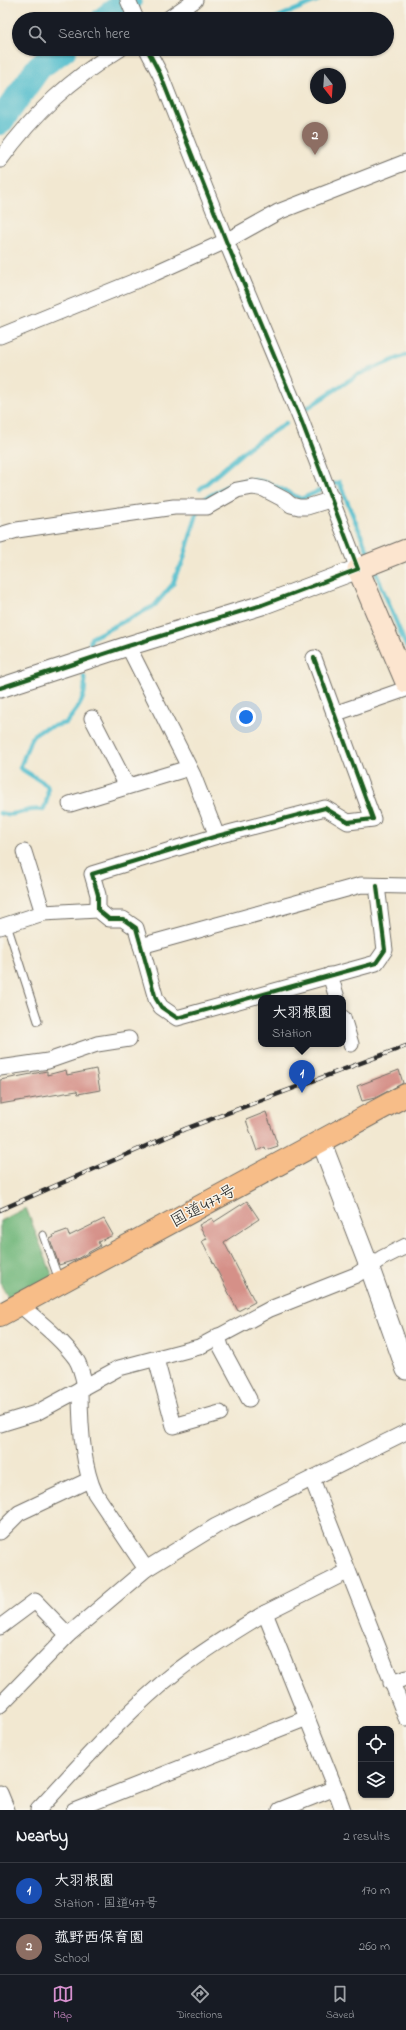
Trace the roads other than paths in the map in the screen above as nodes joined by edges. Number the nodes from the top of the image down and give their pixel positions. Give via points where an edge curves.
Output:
1 (128, 0) edge
2 (195, 0) edge
3 (133, 12) edge
4 (178, 12) edge
5 (108, 56) edge
6 (151, 56) edge
7 (0, 160) edge
8 (406, 162) edge
9 (226, 241) junction
10 (0, 336) edge
11 (332, 498) junction
12 (0, 535) edge
13 (406, 550) edge
14 (368, 565) junction
15 (128, 646) junction
16 (314, 658) dead end
17 (406, 682) edge
18 (0, 688) edge
19 (406, 689) edge
20 (334, 714) junction
21 (92, 718) dead end
22 (189, 768) junction
23 (127, 786) junction
24 (70, 804) dead end
25 (217, 836) junction
26 (24, 852) dead end
27 (377, 886) junction
28 (406, 886) edge
29 (98, 910) junction
30 (43, 913) junction
31 (4, 926) edge
32 (141, 946) junction
33 (330, 975) junction
34 (258, 995) edge
35 (259, 995) edge
36 (336, 995) edge
37 (38, 1021) dead end
38 (346, 1028) edge
39 (129, 1039) dead end
40 (351, 1044) dead end
41 (0, 1068) edge
42 (406, 1095) edge
43 (321, 1140) junction
44 (43, 1235) dead end
45 (406, 1246) edge
46 (370, 1266) junction
47 (59, 1282) junction
48 (6, 1309) edge
49 (218, 1336) junction
50 (156, 1359) junction
51 (406, 1370) edge
52 (82, 1387) junction
53 (249, 1399) dead end
54 (220, 1413) dead end
55 (0, 1424) edge
56 (406, 1432) edge
57 (312, 1479) junction
58 (89, 1480) junction
59 (0, 1532) edge
60 (146, 1569) junction
61 (347, 1572) junction
62 (265, 1613) junction
63 (0, 1627) edge
64 (68, 1635) junction
65 (406, 1678) edge
66 (391, 1683) junction
67 (0, 1705) edge
68 (307, 1718) junction
69 (406, 1718) edge
70 (335, 1788) junction
71 (0, 1793) edge
72 (7, 1810) edge
73 (38, 1810) edge
74 (74, 1810) edge
75 (280, 1810) edge
76 (343, 1810) edge

1 - 3 street
2 - 4 street
5 - 7 street via 56,94
6 - 9 street
8 - 9 street via 278,212
9 - 10 street
9 - 11 street
11 - 12 street via 307,507 299,507 253,486 237,490 207,507 174,507 17,530
11 - 14 street
13 - 14 main road
14 - 15 street via 262,605
14 - 17 main road
15 - 18 street
15 - 22 street
16 - 20 street
19 - 20 street
20 - 25 street via 373,820 348,822 325,808
21 - 23 street
22 - 23 street
22 - 25 street
23 - 24 street
25 - 29 street via 92,874 98,895
26 - 30 street
27 - 28 street
27 - 32 street via 362,885
27 - 33 street via 385,950 376,963
29 - 30 street
29 - 32 street via 110,919 124,919 136,928
30 - 31 street
31 - 37 lane
32 - 34 street via 156,999 161,1007 177,1018
33 - 35 street
33 - 36 street
38 - 40 street
39 - 41 street via 98,1044 48,1061
42 - 43 highway, 国道477号
43 - 46 street
43 - 47 highway, 国道477号
44 - 47 lane
45 - 46 street
46 - 49 street via 356,1275 270,1308
46 - 51 street
47 - 48 highway, 国道477号
48 - 52 street via 50,1331 76,1359 82,1371
49 - 50 street via 198,1347
49 - 53 street via 221,1347
50 - 52 street via 119,1368
50 - 54 street via 174,1426
52 - 55 street via 36,1413
52 - 58 street via 81,1421
56 - 57 street
57 - 60 street via 216,1526
57 - 61 street
58 - 59 street via 19,1513
58 - 60 street
60 - 64 street
61 - 62 street
61 - 66 street
62 - 68 street
62 - 73 street via 175,1672 131,1712
63 - 64 street via 35,1601
64 - 67 street
65 - 66 street
66 - 69 street
68 - 70 street
68 - 74 street
70 - 75 street
70 - 76 street
71 - 72 street

